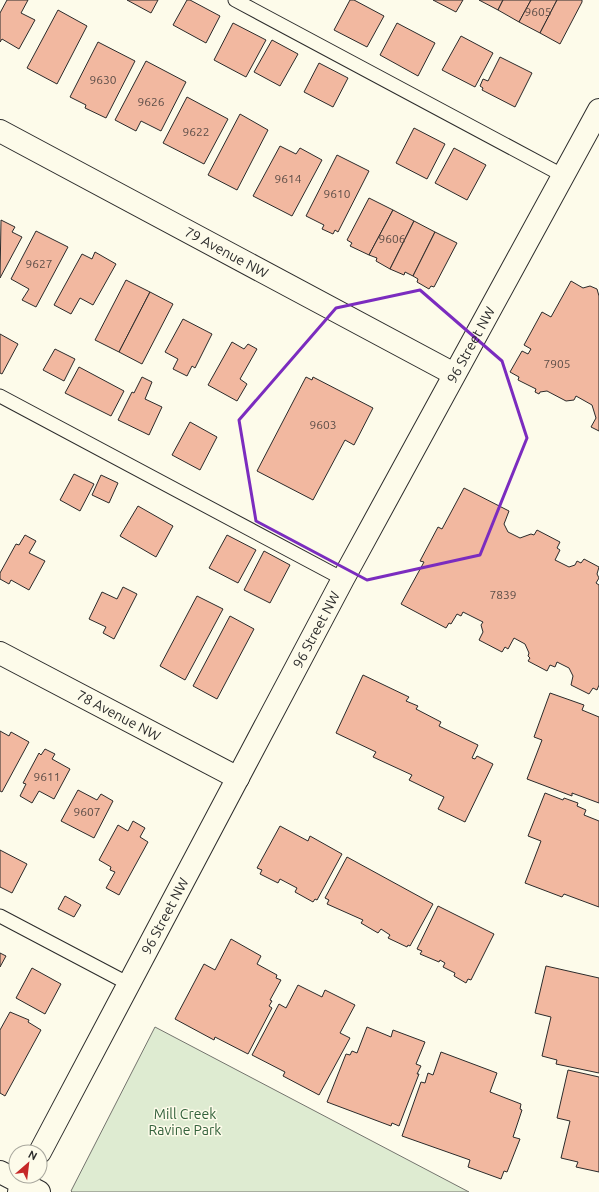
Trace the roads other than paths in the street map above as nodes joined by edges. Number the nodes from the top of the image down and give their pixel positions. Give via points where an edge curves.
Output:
1 (235, 0) edge
2 (599, 110) edge
3 (0, 132) edge
4 (562, 175) junction
5 (454, 374) junction
6 (0, 396) edge
7 (344, 579) junction
8 (0, 653) edge
9 (238, 778) junction
10 (0, 916) edge
11 (129, 984) junction
12 (44, 1144) edge
13 (0, 1172) edge
14 (27, 1186) edge

1 - 4 lane
2 - 4 street, 96 Street NW
3 - 5 street, 79 Avenue NW
4 - 5 street, 96 Street NW
5 - 7 street, 96 Street NW
6 - 7 lane
7 - 9 street, 96 Street NW
8 - 9 street, 78 Avenue NW
9 - 11 street, 96 Street NW
10 - 11 lane
11 - 12 street, 96 Street NW
13 - 14 street

